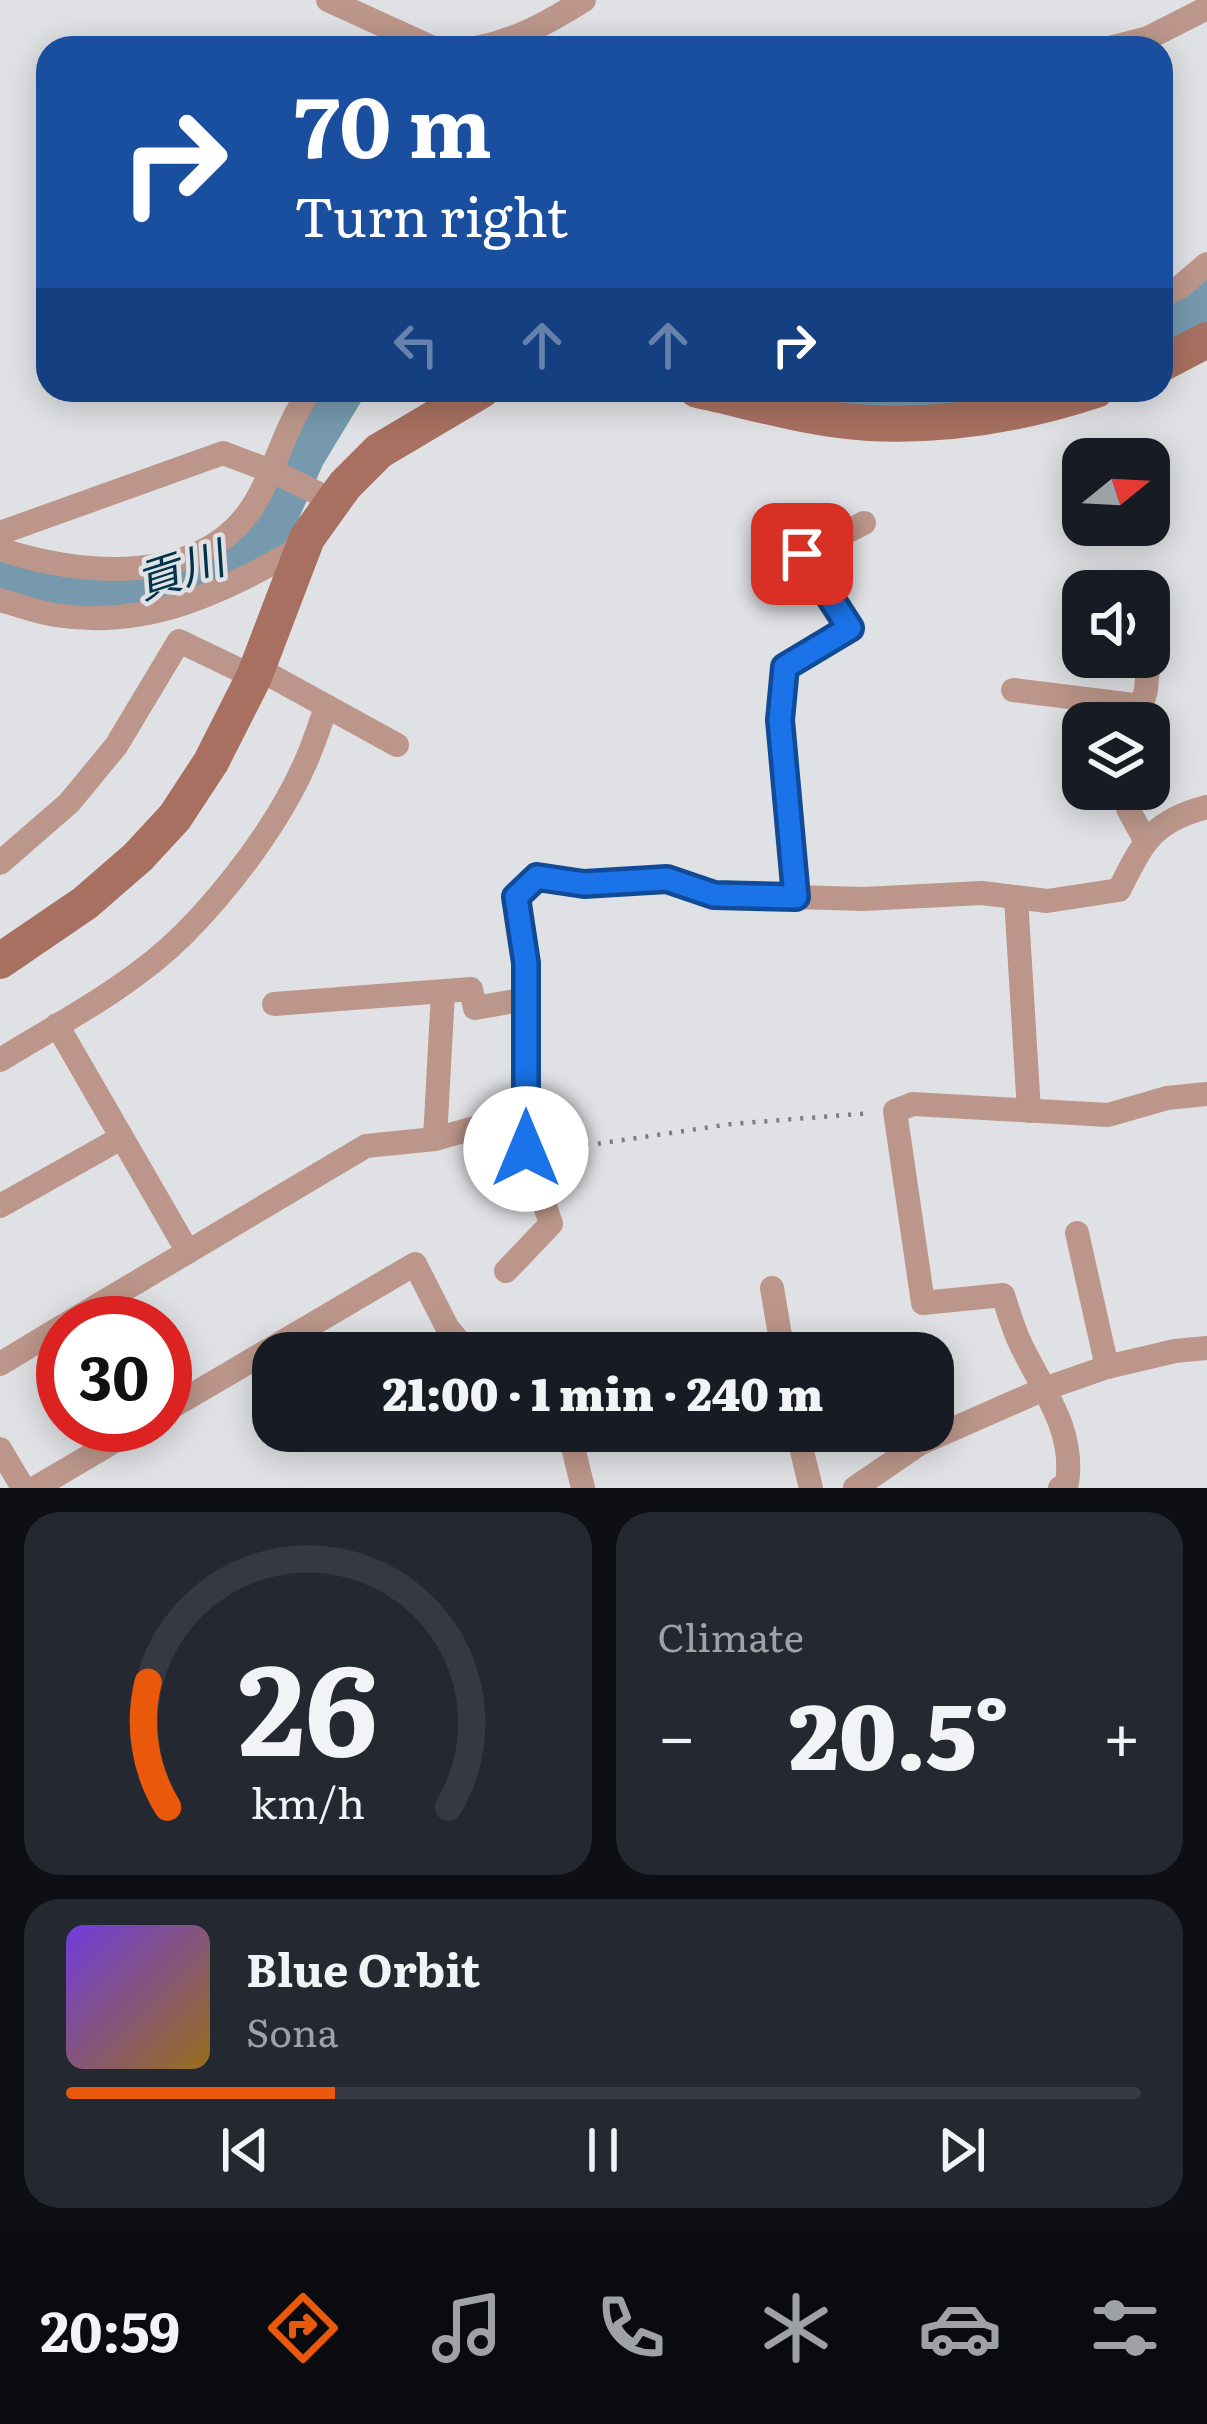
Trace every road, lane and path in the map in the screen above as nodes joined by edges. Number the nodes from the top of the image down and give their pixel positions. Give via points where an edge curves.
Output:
1 (328, 0) edge
2 (584, 0) edge
3 (1207, 8) edge
4 (408, 36) edge
5 (519, 36) edge
6 (1152, 36) edge
7 (1207, 265) edge
8 (1173, 291) edge
9 (1207, 340) edge
10 (1173, 358) edge
11 (305, 402) edge
12 (462, 402) edge
13 (748, 402) edge
14 (1058, 402) edge
15 (273, 472) junction
16 (323, 496) junction
17 (864, 523) dead end
18 (0, 532) edge
19 (304, 546) junction
20 (0, 548) edge
21 (0, 600) edge
22 (255, 672) junction
23 (1013, 690) dead end
24 (1076, 702) edge
25 (326, 707) junction
26 (397, 745) dead end
27 (1207, 807) edge
28 (1129, 810) edge
29 (1145, 840) junction
30 (0, 863) edge
31 (796, 897) junction
32 (1016, 898) junction
33 (0, 961) edge
34 (442, 992) junction
35 (526, 1000) junction
36 (274, 1004) dead end
37 (57, 1025) junction
38 (0, 1060) edge
39 (1207, 1094) edge
40 (895, 1111) junction
41 (1029, 1111) junction
42 (121, 1138) junction
43 (435, 1139) junction
44 (526, 1149) junction
45 (0, 1206) edge
46 (1076, 1233) dead end
47 (188, 1252) junction
48 (506, 1271) dead end
49 (772, 1288) dead end
50 (113, 1296) edge
51 (299, 1332) edge
52 (451, 1332) edge
53 (779, 1332) edge
54 (36, 1342) edge
55 (1207, 1348) edge
56 (252, 1360) edge
57 (0, 1364) edge
58 (1107, 1367) junction
59 (1045, 1389) junction
60 (192, 1395) edge
61 (0, 1448) edge
62 (96, 1452) edge
63 (574, 1452) edge
64 (802, 1452) edge
65 (23, 1488) edge
66 (35, 1488) edge
67 (583, 1488) edge
68 (811, 1488) edge
69 (855, 1488) edge
70 (1060, 1488) edge

1 - 4 street
2 - 5 street
3 - 6 street
7 - 8 street
9 - 10 street
11 - 15 street
12 - 16 street
13 - 14 street via 869,423 985,418
15 - 16 street
15 - 18 street via 224,453
15 - 20 street via 238,529 183,557 111,570
16 - 19 street
17 - 31 street via 802,554 850,628 785,667 780,720
19 - 21 street via 242,581 142,616 95,619
19 - 22 street
22 - 25 street
22 - 30 street via 179,641 116,746 69,803
22 - 33 street via 175,817 85,903
23 - 24 street
25 - 26 street
25 - 37 street via 302,770 230,880 183,934
27 - 29 street via 1180,814
28 - 29 street
29 - 32 street via 1119,890
31 - 32 street
31 - 35 street via 714,895 667,879 584,884 537,877 516,897
32 - 41 street
34 - 35 street via 471,989 475,1008
34 - 36 street
34 - 43 street
35 - 44 street
37 - 38 street
37 - 42 street
39 - 41 street via 1108,1115
40 - 41 street via 913,1104
40 - 44 path
40 - 59 street via 922,1303 1003,1294
42 - 45 street
42 - 47 street
43 - 44 street via 478,1127
43 - 47 street via 366,1146
44 - 48 street via 551,1224
46 - 58 street
47 - 50 street
49 - 53 street
51 - 52 street via 415,1264
54 - 57 street
55 - 58 street
56 - 60 street
58 - 59 street
59 - 69 street via 919,1444
59 - 70 street via 1070,1465
61 - 65 street
62 - 66 street
63 - 67 street
64 - 68 street

